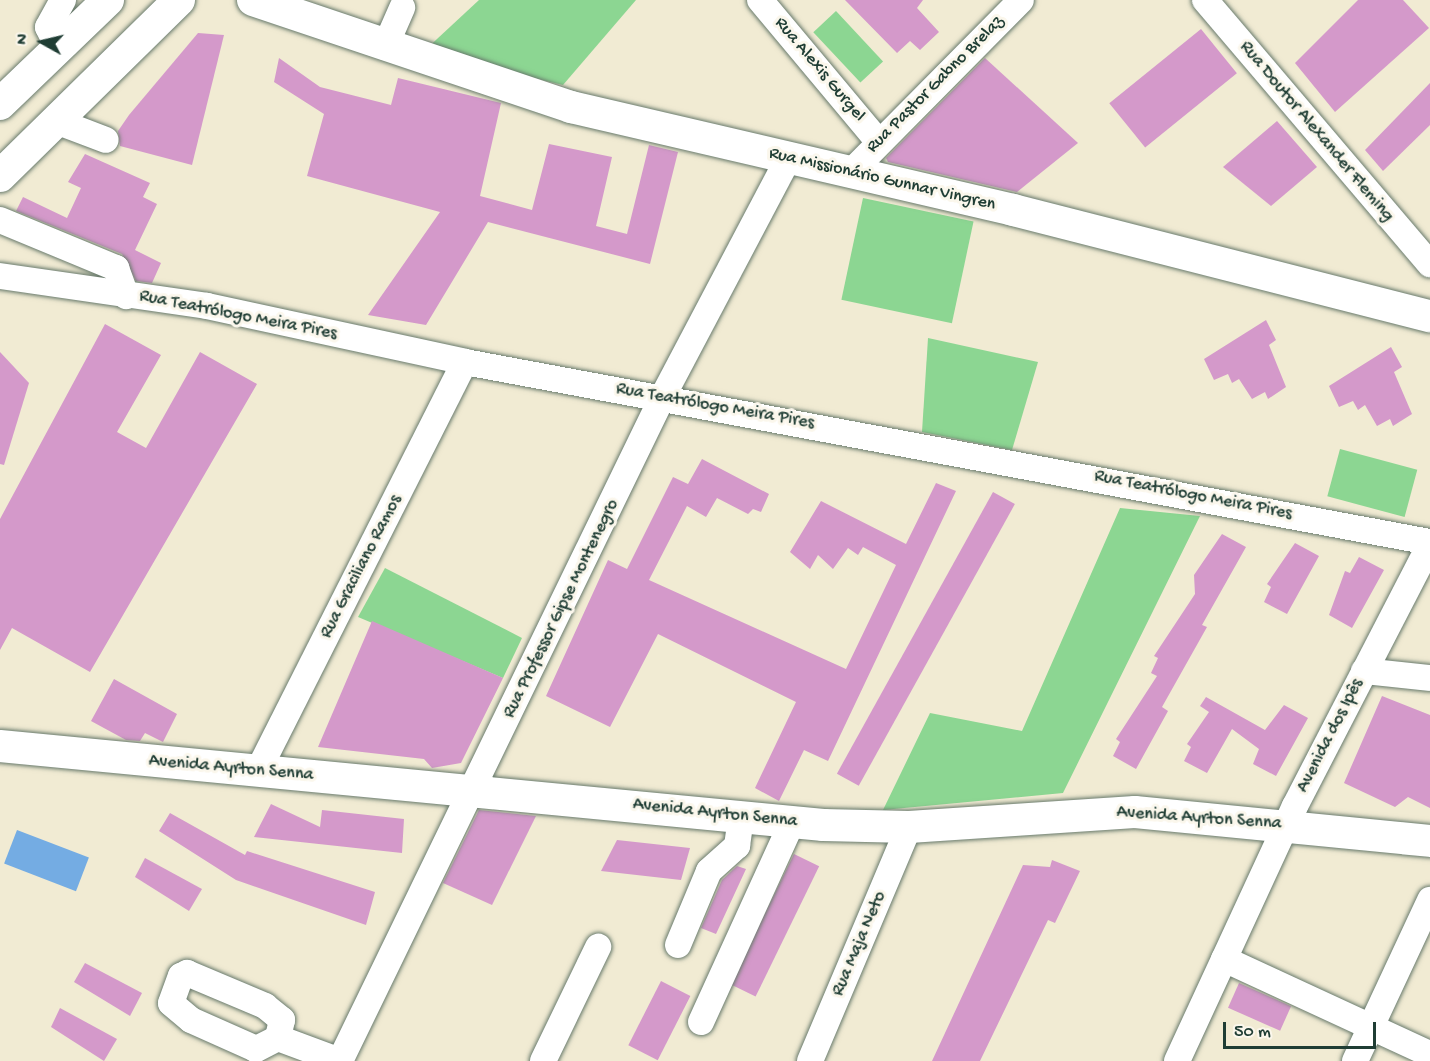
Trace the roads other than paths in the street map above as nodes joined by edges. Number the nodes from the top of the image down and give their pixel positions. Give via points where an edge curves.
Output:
1 (63, 0) edge
2 (108, 0) edge
3 (179, 0) edge
4 (253, 0) edge
5 (316, 0) edge
6 (760, 0) edge
7 (1021, 0) edge
8 (1205, 0) edge
9 (402, 8) dead end
10 (339, 27) junction
11 (58, 46) junction
12 (385, 47) junction
13 (0, 104) edge
14 (56, 121) junction
15 (106, 140) dead end
16 (878, 141) junction
17 (788, 159) junction
18 (852, 171) junction
19 (0, 176) edge
20 (0, 220) edge
21 (1429, 264) edge
22 (0, 276) edge
23 (126, 296) junction
24 (1426, 311) edge
25 (465, 362) junction
26 (662, 399) junction
27 (1430, 543) edge
28 (1364, 671) junction
29 (1430, 678) edge
30 (0, 746) edge
31 (258, 771) junction
32 (474, 789) junction
33 (741, 818) junction
34 (1287, 825) junction
35 (909, 827) junction
36 (787, 833) junction
37 (1430, 841) edge
38 (1430, 900) edge
39 (678, 945) dead end
40 (598, 947) dead end
41 (1224, 958) junction
42 (701, 1022) dead end
43 (1371, 1026) junction
44 (278, 1038) dead end
45 (1430, 1054) edge
46 (340, 1061) edge
47 (543, 1061) edge
48 (810, 1061) edge
49 (1177, 1061) edge
50 (1355, 1061) edge

1 - 11 street via 48,27
2 - 11 main road
3 - 14 main road
4 - 10 main road, Rua Missionário Gunnar Vingren
5 - 10 main road, Rua Missionário Gunnar Vingren
6 - 16 street, Rua Alexis Gurgel
7 - 16 street, Rua Pastor Gabno Brelaz
8 - 21 street, Rua Doutor Alexander Fleming
9 - 12 street
10 - 12 main road, Rua Missionário Gunnar Vingren
11 - 13 main road
12 - 17 main road, Rua Missionário Gunnar Vingren via 571,107
14 - 15 street
14 - 19 main road
16 - 18 street, Rua Pastor Gabno Brelaz
17 - 18 main road, Rua Missionário Gunnar Vingren
17 - 26 street, Rua Professor Gipse Montenegro
18 - 24 main road, Rua Missionário Gunnar Vingren
20 - 23 street via 117,268
22 - 23 street, Rua Teatrólogo Meira Pires
23 - 25 street, Rua Teatrólogo Meira Pires via 207,306
25 - 26 street, Rua Teatrólogo Meira Pires
25 - 31 street, Rua Graciliano Ramos
26 - 27 street, Rua Teatrólogo Meira Pires
26 - 32 street, Rua Professor Gipse Montenegro via 527,699
27 - 28 street, Avenida dos Ipês
28 - 29 street
28 - 34 street, Avenida dos Ipês
30 - 31 main road, Avenida Ayrton Senna
31 - 32 main road, Avenida Ayrton Senna
32 - 33 main road, Avenida Ayrton Senna
32 - 46 street, Rua Professor Gipse Montenegro
33 - 36 main road, Avenida Ayrton Senna
33 - 39 street via 737,846 710,871
34 - 35 main road, Avenida Ayrton Senna via 1135,812
34 - 37 main road, Avenida Ayrton Senna
34 - 41 street, Avenida dos Ipês
35 - 36 main road, Avenida Ayrton Senna
35 - 48 street, Rua Maja Neto
36 - 42 street
38 - 43 street
40 - 47 street
41 - 43 street
41 - 49 street, Avenida dos Ipês
43 - 45 street
43 - 50 street
44 - 46 street

